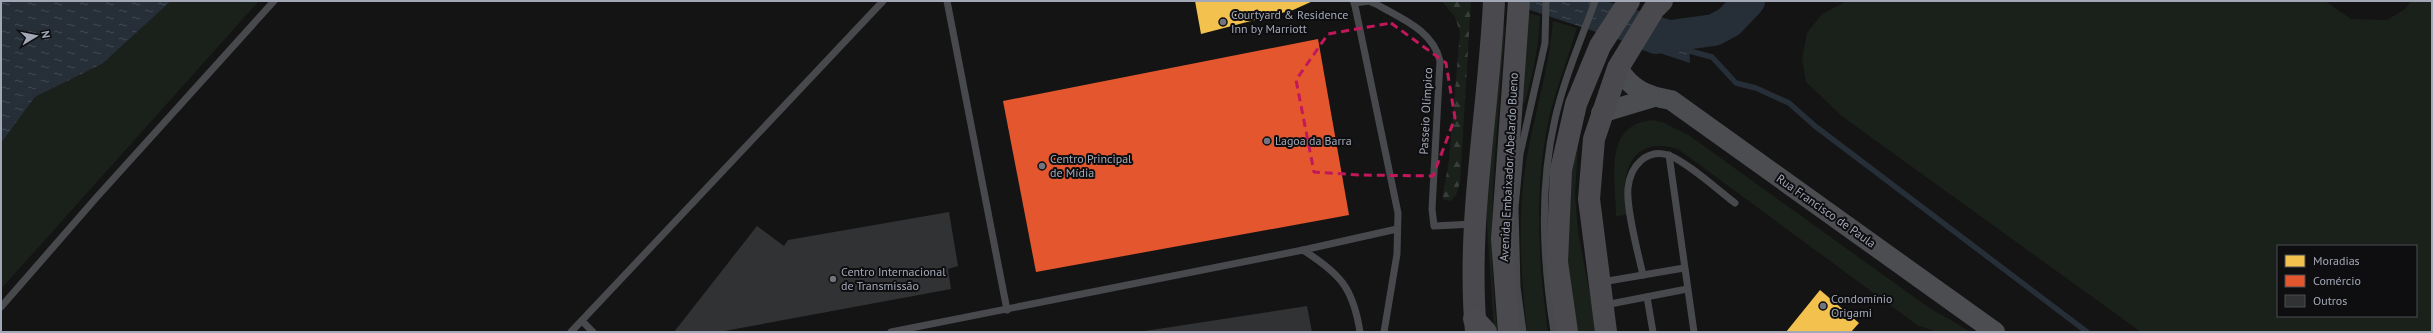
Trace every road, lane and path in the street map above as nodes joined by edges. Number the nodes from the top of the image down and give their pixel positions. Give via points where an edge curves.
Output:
1 (274, 1) edge
2 (883, 1) edge
3 (947, 1) edge
4 (1494, 1) edge
5 (1519, 1) edge
6 (1546, 1) edge
7 (1595, 1) edge
8 (1629, 1) edge
9 (1354, 2) edge
10 (1658, 5) edge
11 (1622, 61) junction
12 (1654, 97) junction
13 (1601, 113) junction
14 (1669, 155) junction
15 (1735, 203) dead end
16 (1476, 224) junction
17 (1397, 229) junction
18 (1303, 250) junction
19 (1684, 268) junction
20 (1642, 275) junction
21 (1599, 283) junction
22 (1687, 289) junction
23 (1647, 297) junction
24 (1602, 306) junction
25 (1, 307) edge
26 (1007, 310) junction
27 (582, 321) junction
28 (1479, 328) edge
29 (571, 332) edge
30 (594, 332) edge
31 (891, 332) edge
32 (1360, 332) edge
33 (1384, 332) edge
34 (1509, 332) edge
35 (1523, 332) edge
36 (1554, 332) edge
37 (1567, 332) edge
38 (1606, 332) edge
39 (1653, 332) edge
40 (1694, 332) edge
41 (1996, 332) edge

1 - 25 lane
2 - 27 lane
3 - 26 lane
4 - 16 main road
5 - 34 highway, Avenida Embaixador Abelardo Bueno via 1502,239
6 - 35 lane via 1545,43 1520,154 1515,208 1517,287
7 - 36 lane via 1555,118 1546,165 1544,254
8 - 37 highway via 1600,46 1576,104 1561,170 1557,262
9 - 16 lane, Passeio Olímpico via 1369,1 1422,31 1435,45 1440,60 1432,209 1434,226
9 - 17 lane via 1394,192
10 - 11 main road
11 - 12 street, Rua Francisco de Paula via 1627,83
11 - 13 main road
12 - 13 street
12 - 41 street, Rua Francisco de Paula via 1671,100
13 - 21 main road via 1594,139 1589,199
14 - 15 lane
14 - 19 lane
14 - 20 lane via 1649,155 1641,159 1633,170 1628,188
16 - 28 main road
17 - 18 lane
17 - 33 lane via 1397,254
18 - 26 lane
18 - 32 lane via 1323,263 1347,287 1353,299
19 - 20 lane
19 - 22 lane
20 - 21 lane
21 - 24 main road
22 - 23 lane
22 - 40 lane
23 - 24 lane
23 - 39 lane
24 - 38 main road
26 - 31 lane
27 - 29 lane
27 - 30 lane

